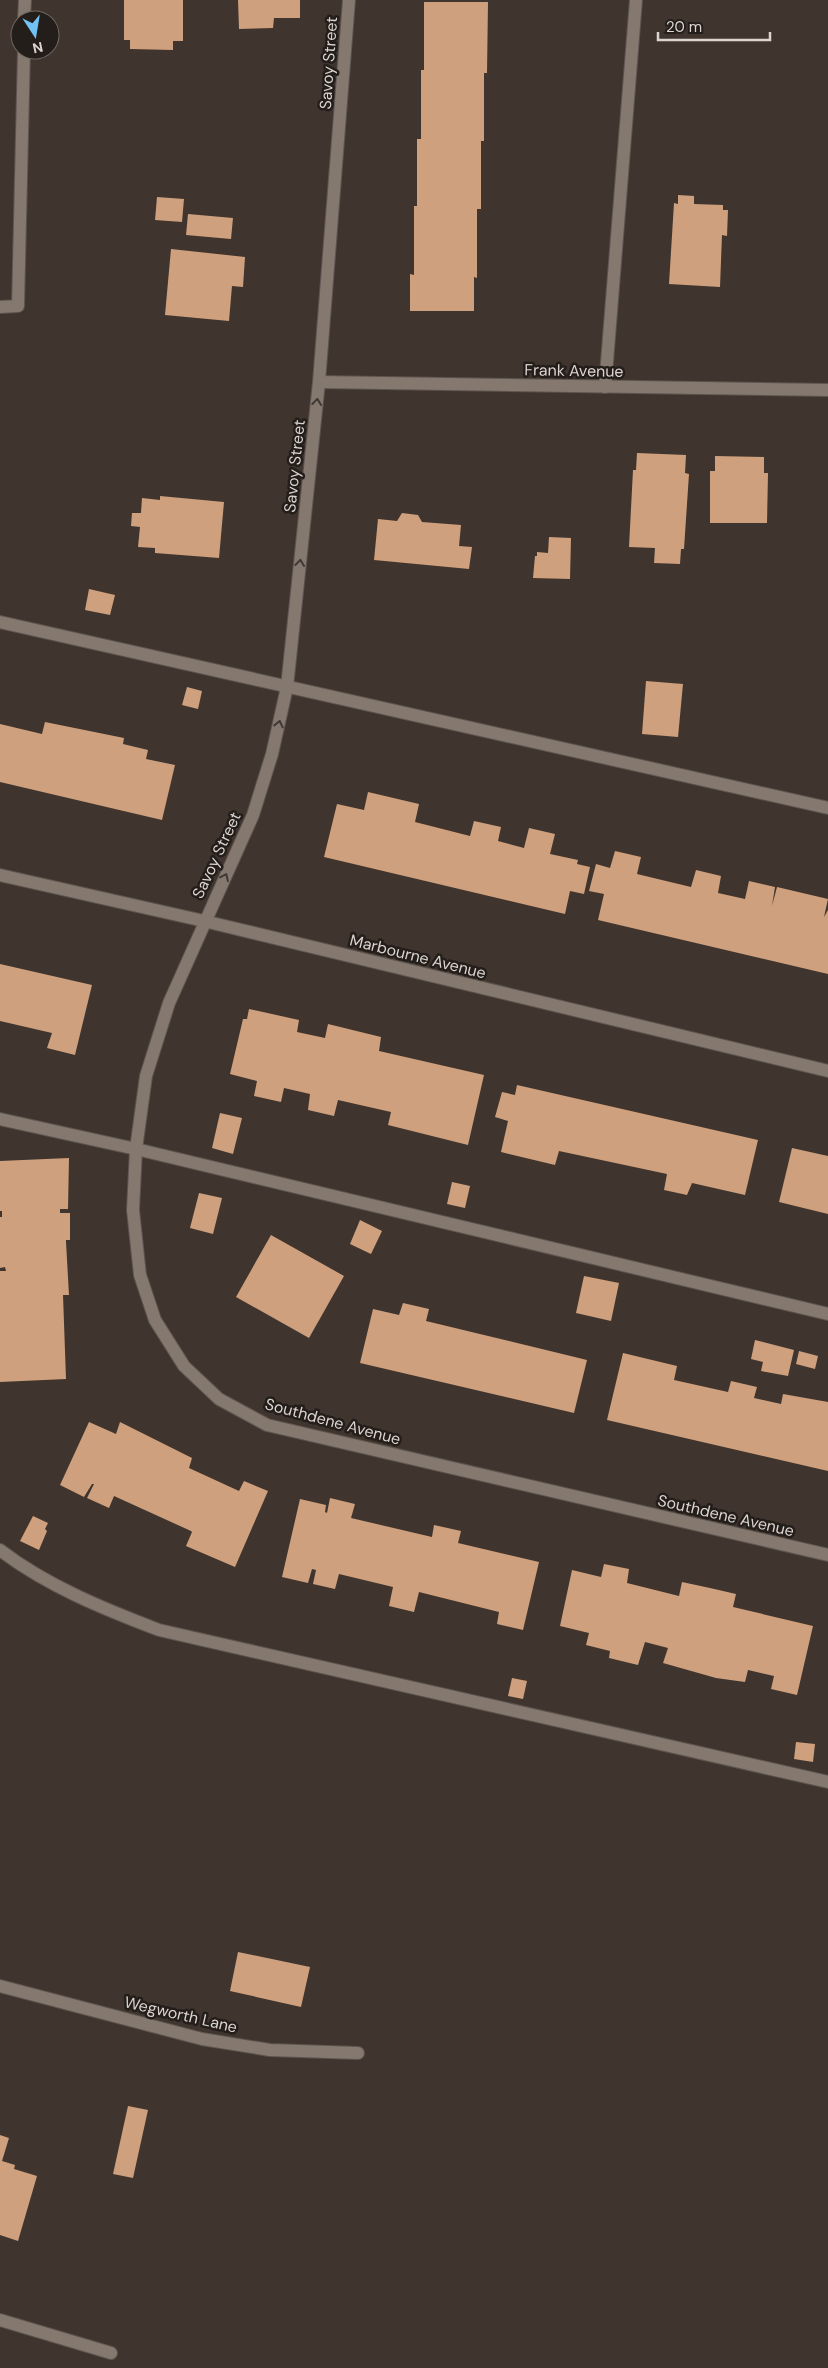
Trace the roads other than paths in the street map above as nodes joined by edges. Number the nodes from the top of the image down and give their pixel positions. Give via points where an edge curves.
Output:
1 (349, 0) edge
2 (636, 0) edge
3 (24, 60) edge
4 (0, 306) edge
5 (319, 382) junction
6 (605, 386) junction
7 (828, 390) edge
8 (0, 622) edge
9 (288, 686) junction
10 (828, 808) edge
11 (0, 875) edge
12 (204, 921) junction
13 (828, 1071) edge
14 (0, 1119) edge
15 (136, 1149) junction
16 (828, 1314) edge
17 (0, 1550) edge
18 (828, 1555) edge
19 (828, 1782) edge
20 (0, 1986) edge
21 (358, 2053) dead end
22 (0, 2320) edge
23 (111, 2353) dead end

1 - 5 street, Savoy Street
2 - 6 street
3 - 4 street via 18,306
5 - 6 street, Frank Avenue
9 -> 5 street, Savoy Street
6 - 7 street, Frank Avenue
8 - 9 street
9 - 10 street
12 -> 9 street, Savoy Street via 253,815
11 - 12 street, Marbourne Avenue
12 - 13 street, Marbourne Avenue
12 - 15 street, Southdene Avenue via 169,1003 146,1076
14 - 15 street
15 - 16 street
15 - 18 street, Southdene Avenue via 133,1210 140,1275 155,1320 184,1366 219,1399 267,1425
17 - 19 street via 91,1604 159,1630
20 - 21 street, Wegworth Lane via 202,2039 270,2050
22 - 23 street

